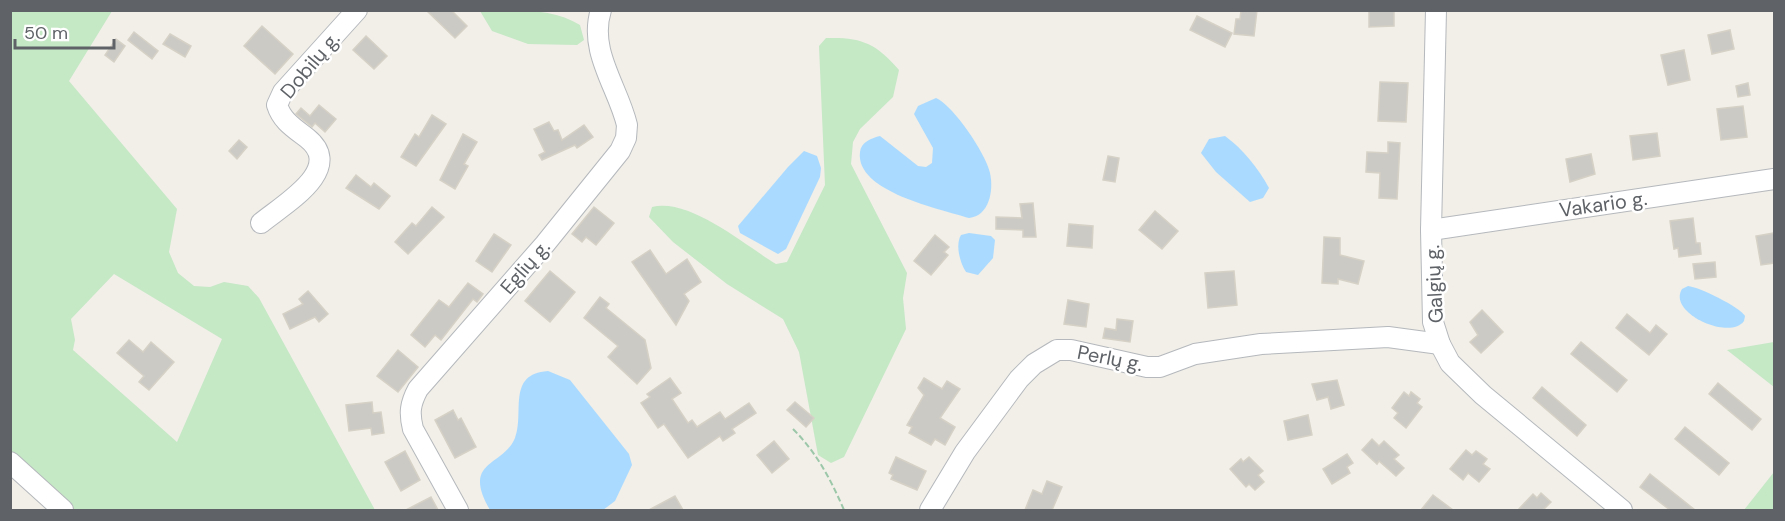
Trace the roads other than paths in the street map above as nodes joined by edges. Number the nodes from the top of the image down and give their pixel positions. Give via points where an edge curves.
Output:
1 (357, 10) edge
2 (601, 10) edge
3 (1436, 10) edge
4 (1774, 179) edge
5 (261, 223) dead end
6 (1431, 230) junction
7 (1440, 344) junction
8 (10, 462) edge
9 (63, 510) edge
10 (458, 510) edge
11 (930, 510) edge
12 (1622, 510) edge

1 - 5 street, Dobilų g. via 283,92 277,105 281,118 316,146 321,155 320,168 313,180
2 - 10 street, Eglių g. via 599,50 627,125 620,151 411,402 413,429
3 - 6 street, Galgių g.
4 - 6 street, Vakario g.
6 - 7 street, Galgių g. via 1433,322
7 - 11 street, Perlų g. via 1388,337 1261,344 1195,354 1160,367 1071,350 1057,351 1034,364 1020,379 965,452
7 - 12 street, Galgių g. via 1450,363 1476,389
8 - 9 street

